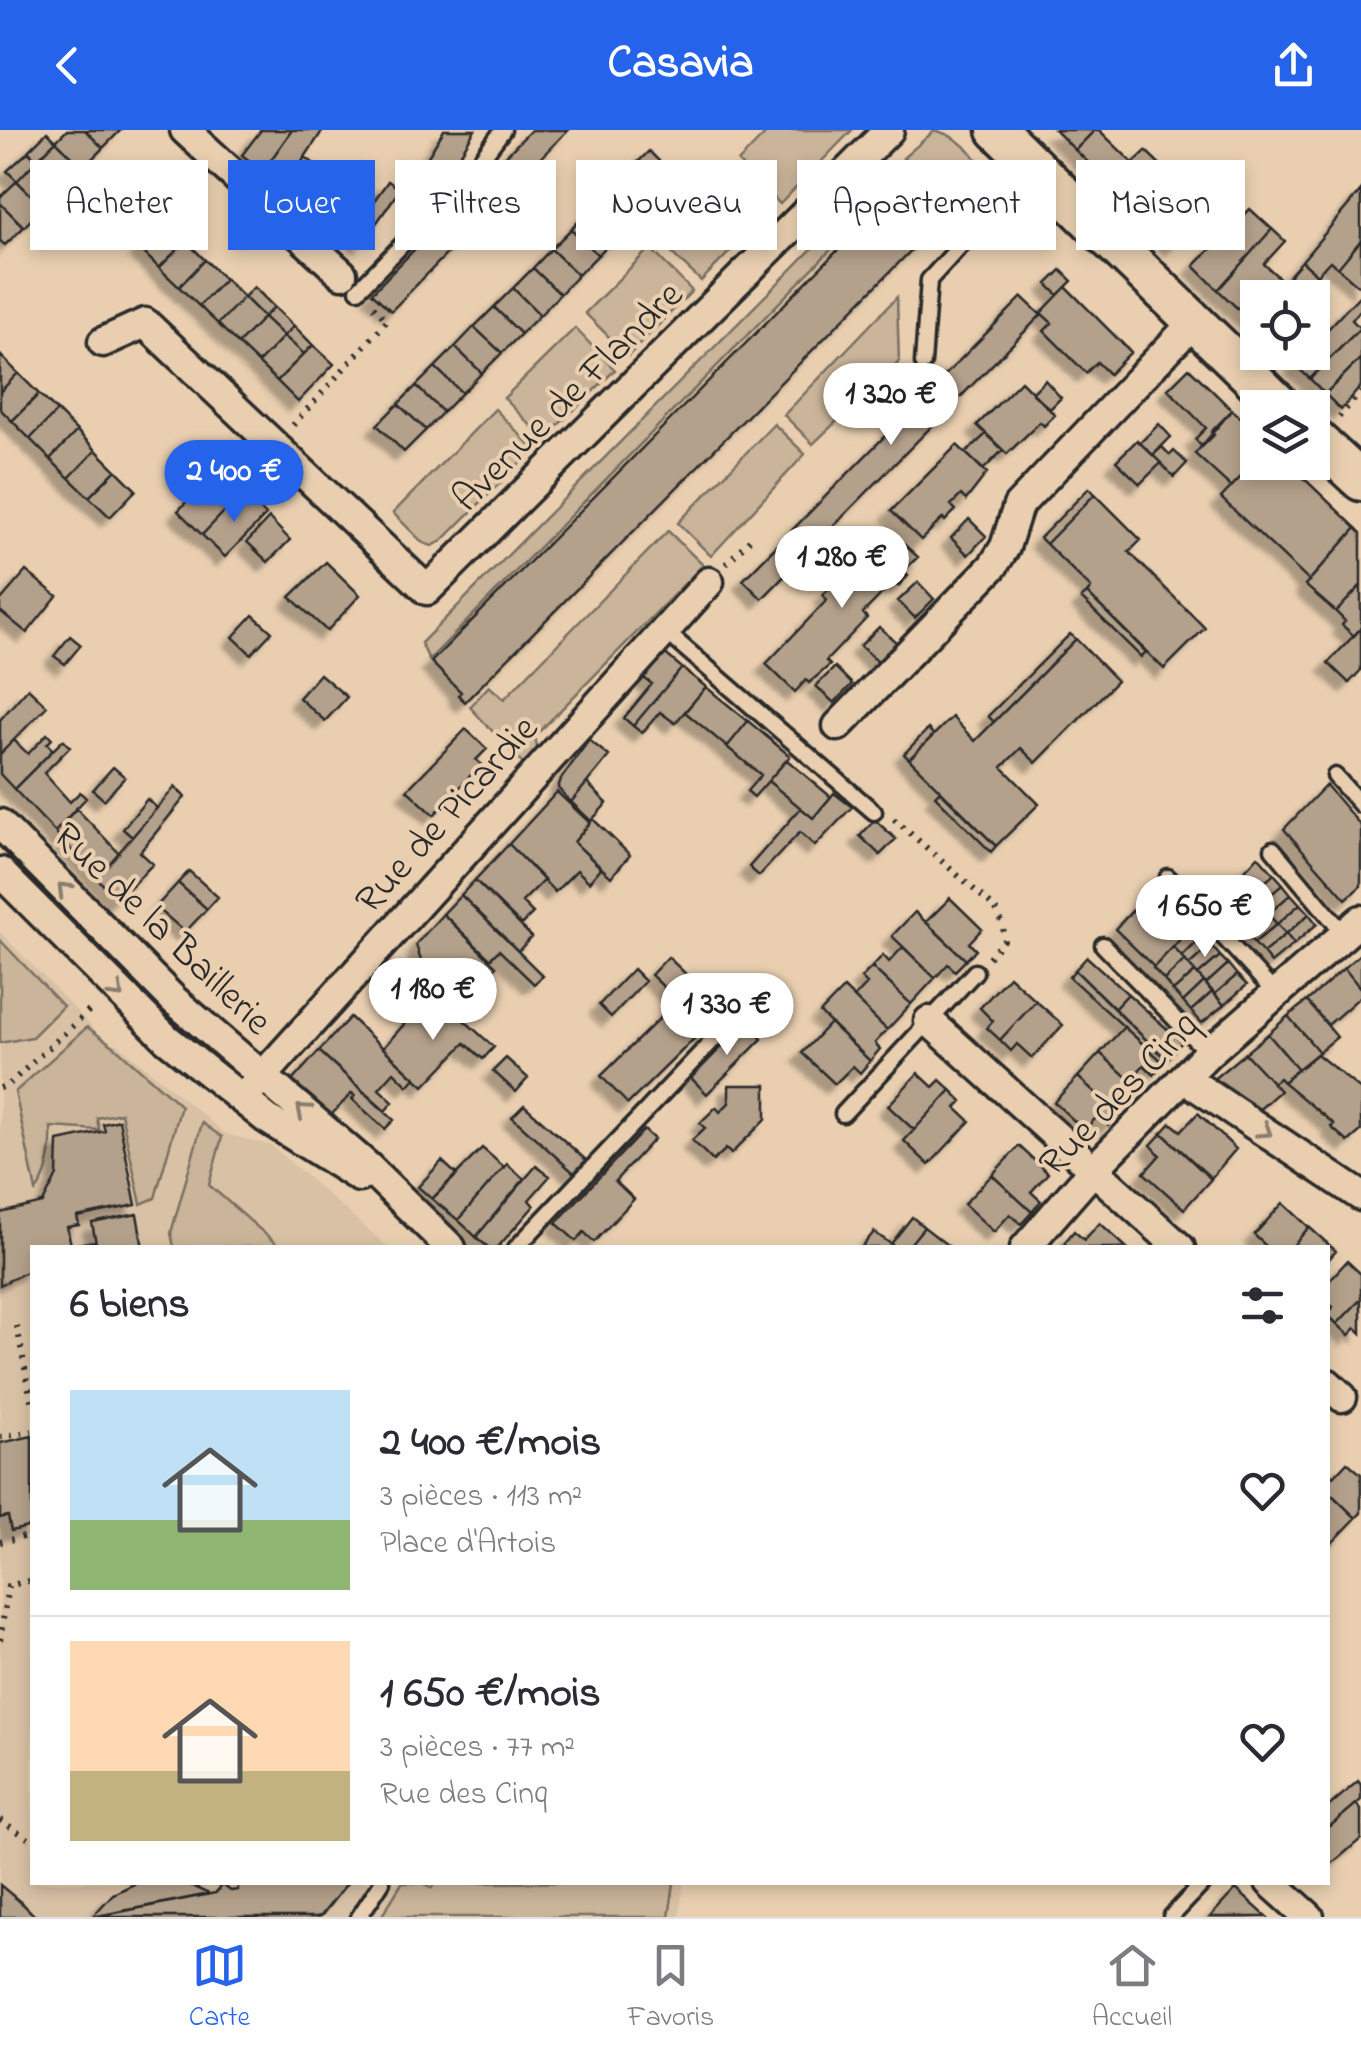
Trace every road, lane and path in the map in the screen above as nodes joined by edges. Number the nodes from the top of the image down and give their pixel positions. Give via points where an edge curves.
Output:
1 (185, 130) edge
2 (503, 130) edge
3 (889, 130) edge
4 (997, 130) edge
5 (1028, 160) edge
6 (1056, 187) edge
7 (957, 250) edge
8 (350, 282) junction
9 (1194, 322) junction
10 (103, 342) dead end
11 (923, 363) dead end
12 (1264, 390) edge
13 (275, 444) junction
14 (1330, 453) edge
15 (1361, 481) edge
16 (709, 582) dead end
17 (665, 630) junction
18 (838, 726) dead end
19 (1335, 776) dead end
20 (1361, 806) edge
21 (874, 812) joint
22 (0, 824) edge
23 (1273, 849) dead end
24 (0, 872) edge
25 (1168, 877) dead end
26 (1352, 927) edge
27 (1103, 945) dead end
28 (976, 972) joint
29 (1276, 993) junction
30 (99, 1017) dead end
31 (929, 1020) junction
32 (718, 1036) dead end
33 (1208, 1052) junction
34 (263, 1076) junction
35 (1184, 1078) junction
36 (0, 1088) edge
37 (242, 1100) junction
38 (842, 1114) dead end
39 (1094, 1169) junction
40 (1361, 1196) edge
41 (446, 1245) edge
42 (447, 1245) edge
43 (519, 1245) edge
44 (1028, 1245) edge
45 (1177, 1245) edge
46 (17, 1326) dead end
47 (30, 1394) edge
48 (30, 1431) edge
49 (0, 1437) edge
50 (30, 1535) edge
51 (0, 1542) edge
52 (30, 1580) edge
53 (0, 1640) edge
54 (0, 1820) edge
55 (30, 1839) edge
56 (380, 1885) edge
57 (1201, 1885) edge
58 (1273, 1885) edge
59 (359, 1917) edge
60 (1171, 1917) edge
61 (1309, 1917) edge

1 - 8 street
2 - 8 lane via 467,178
3 - 13 street, Avenue de Flandre via 427,590
4 - 5 main road
6 - 9 main road
7 - 11 lane via 929,280
8 - 13 path via 387,321
9 - 12 main road
9 - 18 street via 1018,506 993,566
10 - 13 street via 145,323
14 - 15 main road
16 - 17 street, Rue de Picardie
17 - 21 lane
17 - 34 street, Rue de Picardie
19 - 20 lane
21 - 28 path via 898,820 995,908 1004,940
34 -> 22 street, Rue de la Baillerie via 174,1000
23 - 26 lane
24 -> 37 street, Rue de la Baillerie via 138,1013
25 - 29 lane
26 - 29 street, Rue des Cinq
27 - 33 lane
28 - 31 lane
29 - 33 street, Rue des Cinq
30 - 36 path via 90,1009
31 - 38 lane
31 - 39 street
32 - 43 lane
33 - 35 street, Rue des Cinq
34 - 37 street, Rue de Picardie
42 -> 34 street, Rue de la Baillerie
35 - 39 street, Rue des Cinq
35 -> 40 street
37 - 41 street, Rue de la Baillerie via 355,1174
39 - 44 street, Rue des Cinq
39 - 45 street
46 - 47 path
48 - 49 path
50 - 51 path
52 - 53 path via 8,1586
54 - 55 path
56 - 59 lane
57 - 60 lane
58 - 61 street

